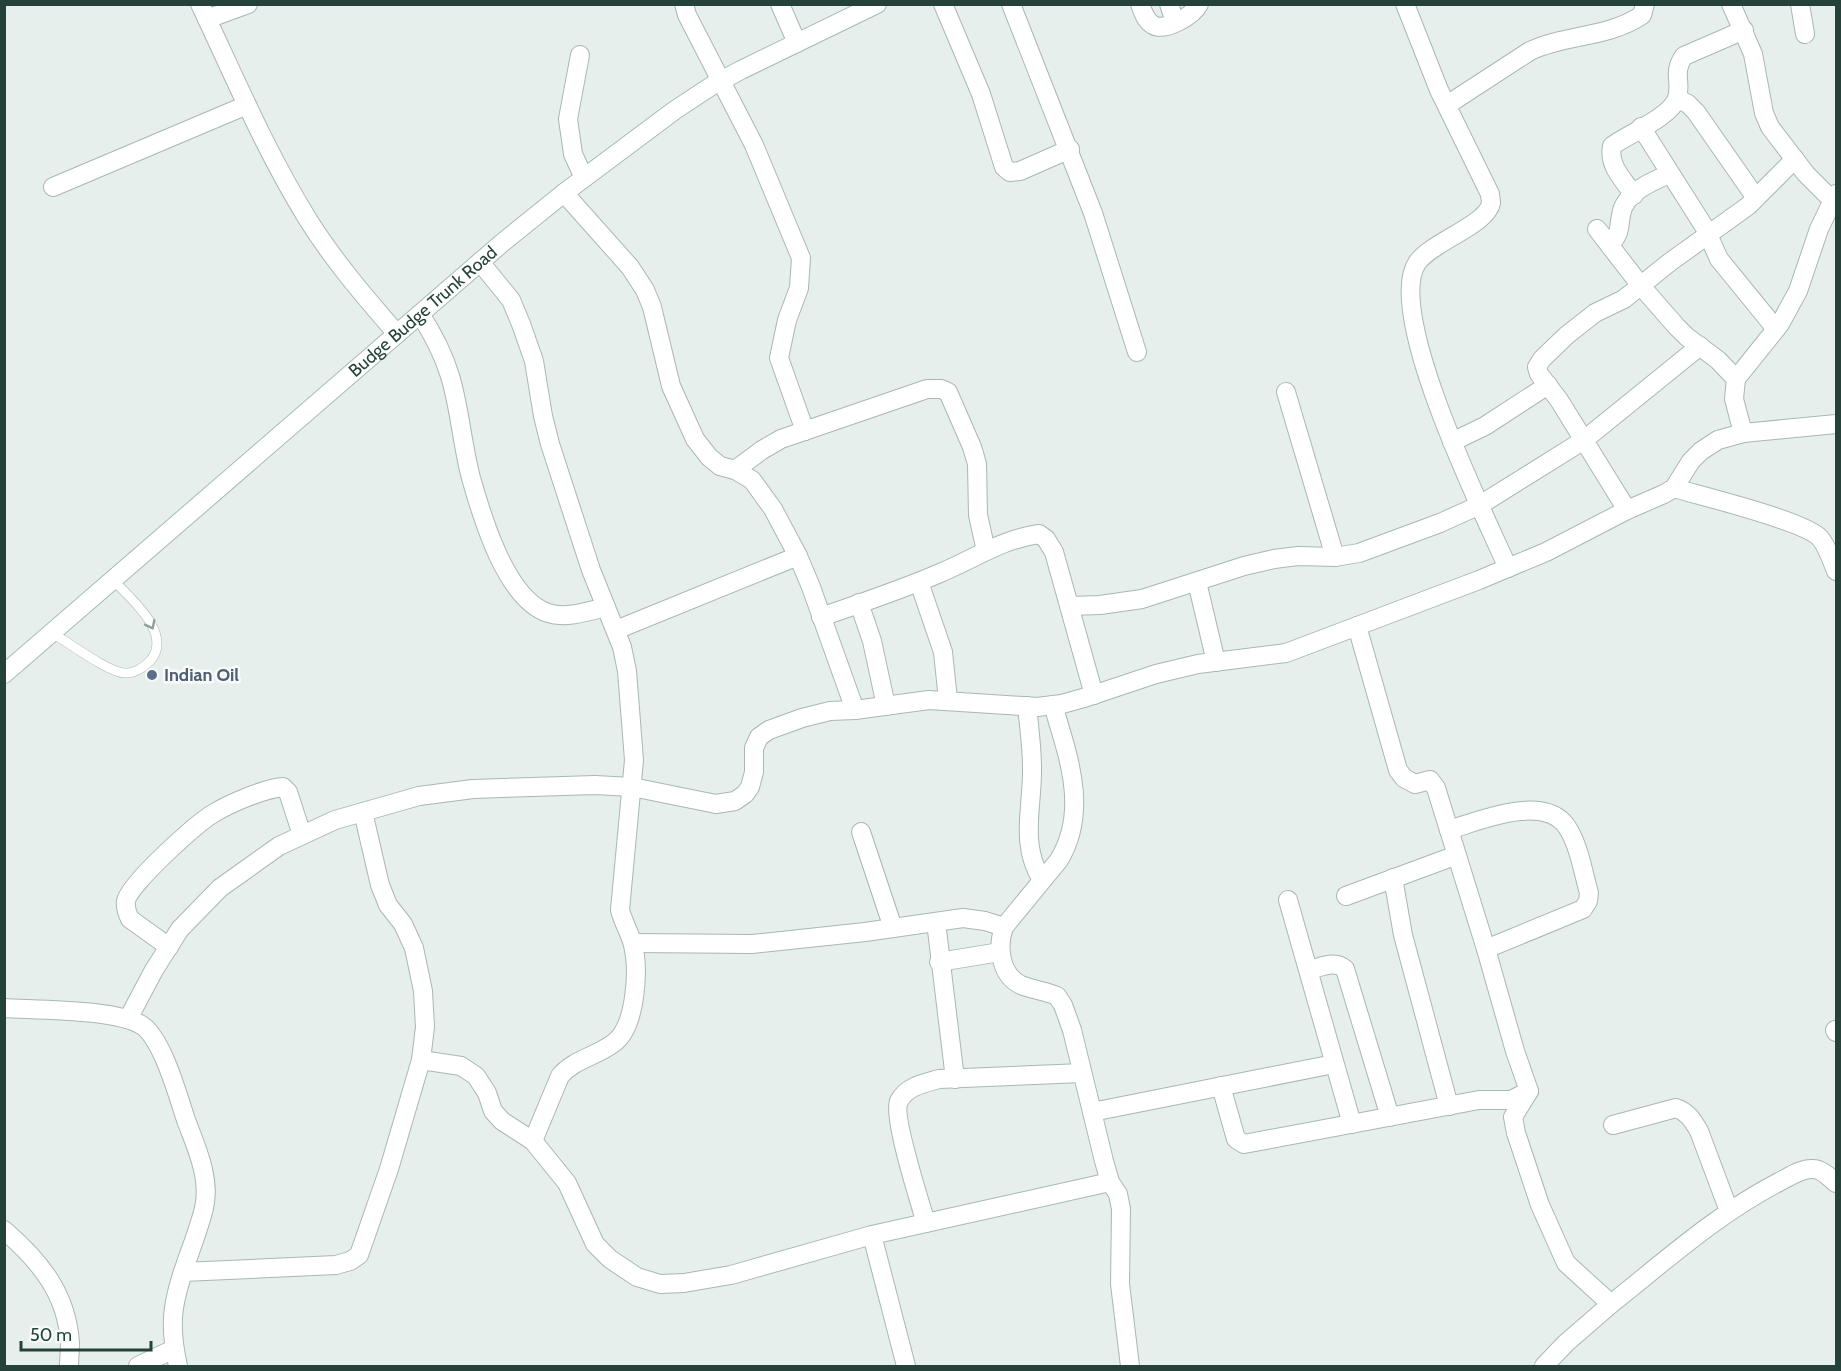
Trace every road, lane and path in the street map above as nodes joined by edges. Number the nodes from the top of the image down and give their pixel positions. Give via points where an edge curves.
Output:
1 (248, 4) edge
2 (684, 4) edge
3 (780, 4) edge
4 (878, 4) edge
5 (943, 4) edge
6 (1011, 4) edge
7 (1140, 4) edge
8 (1169, 4) edge
9 (1199, 4) edge
10 (1405, 4) edge
11 (1645, 4) edge
12 (1731, 4) edge
13 (1800, 4) edge
14 (853, 10) edge
15 (204, 12) edge
16 (1174, 22) junction
17 (1743, 30) junction
18 (1805, 34) dead end
19 (797, 43) junction
20 (580, 55) dead end
21 (720, 81) junction
22 (1677, 98) junction
23 (247, 105) junction
24 (1447, 105) junction
25 (1641, 127) junction
26 (1070, 149) junction
27 (1794, 159) junction
28 (1670, 174) junction
29 (584, 178) junction
30 (53, 187) dead end
31 (564, 193) junction
32 (1634, 195) junction
33 (1834, 197) edge
34 (1756, 198) junction
35 (1597, 229) dead end
36 (1708, 236) junction
37 (1610, 246) junction
38 (480, 262) junction
39 (1641, 286) junction
40 (420, 314) junction
41 (1776, 329) junction
42 (397, 334) junction
43 (1700, 346) junction
44 (1137, 352) dead end
45 (1736, 379) junction
46 (1548, 385) junction
47 (1286, 392) dead end
48 (1836, 424) edge
49 (805, 431) junction
50 (1743, 433) junction
51 (1584, 440) junction
52 (1452, 442) junction
53 (735, 470) junction
54 (1674, 488) junction
55 (1480, 505) junction
56 (1627, 510) junction
57 (986, 551) junction
58 (798, 556) junction
59 (1335, 557) junction
60 (1508, 568) junction
61 (1836, 571) edge
62 (113, 580) junction
63 (918, 582) junction
64 (1197, 582) junction
65 (859, 603) junction
66 (1069, 606) junction
67 (606, 607) junction
68 (821, 617) junction
69 (1357, 626) junction
70 (616, 630) junction
71 (52, 633) junction
72 (1216, 662) junction
73 (4, 674) edge
74 (1094, 695) junction
75 (948, 700) junction
76 (1053, 705) junction
77 (886, 706) junction
78 (1027, 706) junction
79 (855, 710) junction
80 (632, 787) junction
81 (363, 812) junction
82 (1449, 830) junction
83 (861, 832) dead end
84 (302, 835) junction
85 (1457, 855) junction
86 (1393, 878) junction
87 (1042, 880) junction
88 (1346, 896) dead end
89 (1288, 900) dead end
90 (936, 922) junction
91 (1004, 927) junction
92 (893, 928) junction
93 (633, 943) junction
94 (169, 947) junction
95 (1486, 949) junction
96 (1000, 952) junction
97 (939, 962) junction
98 (1309, 970) junction
99 (4, 1008) edge
100 (128, 1019) junction
101 (421, 1060) junction
102 (1334, 1064) junction
103 (1082, 1073) junction
104 (955, 1078) junction
105 (1221, 1086) junction
106 (1449, 1106) junction
107 (1512, 1108) junction
108 (1092, 1112) junction
109 (1390, 1117) junction
110 (1352, 1124) junction
111 (1613, 1125) dead end
112 (532, 1141) junction
113 (1110, 1182) junction
114 (1836, 1183) edge
115 (1729, 1210) junction
116 (926, 1223) junction
117 (4, 1230) edge
118 (872, 1235) junction
119 (183, 1272) junction
120 (1611, 1304) junction
121 (176, 1358) edge
122 (69, 1366) edge
123 (138, 1366) edge
124 (906, 1366) edge
125 (1130, 1366) edge
126 (1544, 1366) edge

1 - 15 street
2 - 21 street
3 - 19 street
4 - 14 street, Budge Budge Trunk Road
5 - 26 street via 981,94 1004,167 1010,172 1020,171
6 - 26 street
7 - 16 street via 1154,26
8 - 16 street
9 - 16 street via 1187,17
10 - 24 street
11 - 24 street via 1642,15 1614,28 1544,44 1530,51
12 - 17 street
13 - 18 street
14 - 19 street, Budge Budge Trunk Road
15 - 23 street
17 - 22 street via 1684,56 1676,72
17 - 27 street via 1757,67 1764,113
19 - 21 street, Budge Budge Trunk Road
20 - 29 street via 568,119 573,154
21 - 29 street, Budge Budge Trunk Road
21 - 49 street via 754,145 801,258 799,288 779,358
22 - 25 street via 1664,113
22 - 34 street via 1696,112
23 - 30 street
23 - 42 street via 307,218 336,261
24 - 52 street via 1491,203 1472,224 1417,262 1411,280 1422,361
25 - 28 street
25 - 32 street via 1612,146 1610,157
26 - 44 street
27 - 33 street via 1821,190
27 - 34 street
28 - 32 street via 1650,182
28 - 36 street
29 - 31 street, Budge Budge Trunk Road
31 - 38 street, Budge Budge Trunk Road
31 - 53 street via 630,267 645,290 671,386 694,439 708,457
32 - 37 street via 1621,213 1619,233
33 - 41 street via 1798,291
34 - 36 street
35 - 37 street
36 - 39 street
36 - 41 street via 1719,259
37 - 39 street
38 - 40 street, Budge Budge Trunk Road
38 - 67 street via 511,300 521,324 534,361 550,444
39 - 43 street
39 - 46 street via 1595,313 1542,359 1537,367
40 - 42 street, Budge Budge Trunk Road
40 - 67 street via 440,348 450,376 471,477 506,574 528,600 548,613 569,615
41 - 45 street
42 - 62 street, Budge Budge Trunk Road
43 - 45 street
43 - 51 street
45 - 50 street via 1734,399
46 - 51 street
46 - 52 street via 1485,426
47 - 59 street
48 - 50 street
49 - 53 street via 781,439
49 - 57 street via 927,389 948,392 977,464 978,515
50 - 54 street via 1718,440 1701,451
51 - 55 street
51 - 56 street
52 - 55 street
53 - 58 street via 752,480
54 - 56 street
54 - 61 street via 1810,531 1820,538
55 - 59 street via 1388,543
55 - 60 street
56 - 60 street
57 - 63 street
57 - 66 street via 1022,537 1039,534 1046,538 1054,552
58 - 68 street
58 - 70 street
59 - 64 street via 1274,559
60 - 69 street
62 - 71 street, Budge Budge Trunk Road
62 -> 71 lane via 153,627 155,652 144,666 128,674 113,670
63 - 65 street
63 - 75 street via 941,645
64 - 66 street via 1142,599
64 - 72 street
65 - 68 street
65 - 77 street
66 - 74 street
67 - 70 street
68 - 79 street
69 - 72 street via 1286,653
69 - 82 street via 1398,770 1415,784 1430,780
70 - 80 street via 628,681 634,747
71 - 73 street, Budge Budge Trunk Road
72 - 74 street via 1156,674
74 - 76 street
75 - 77 street
75 - 78 street
76 - 78 street
76 - 87 street via 1075,784 1074,807 1064,852
77 - 79 street
78 - 87 street via 1032,766 1029,841 1031,859
79 - 80 street via 802,718 759,737 750,787 735,801 716,804
80 - 81 street via 473,789 419,796
80 - 93 street via 620,910
81 - 84 street
81 - 101 street via 380,885 414,948 426,1027
82 - 85 street
82 - 95 street via 1510,812 1542,812 1566,825 1586,881 1589,893 1583,909
83 - 92 street
84 - 94 street via 279,846 219,888 180,929
84 - 94 street via 283,787 215,812 196,826 134,886 126,900 130,919
85 - 86 street
85 - 95 street
86 - 88 street
86 - 106 street via 1403,935
87 - 91 street
89 - 98 street
90 - 91 street via 974,918
90 - 92 street
90 - 97 street
91 - 96 street
92 - 93 street via 752,944
93 - 112 street via 632,1014 626,1030 615,1042 560,1076
94 - 100 street
95 - 107 street via 1529,1091
96 - 97 street
96 - 103 street via 1015,981 1057,996 1064,1005
97 - 104 street
98 - 102 street
98 - 109 street via 1334,964 1345,969
99 - 100 street
100 - 119 street via 144,1027 157,1042 202,1166 204,1207
101 - 112 street via 461,1066 476,1076 502,1121
101 - 119 street via 389,1169 358,1255 351,1262
102 - 105 street
102 - 110 street
103 - 104 street
103 - 108 street
104 - 116 street via 920,1084 907,1091 897,1106
105 - 108 street
105 - 110 street via 1236,1139 1244,1144
106 - 107 street via 1479,1100
106 - 109 street
107 - 120 street via 1516,1133 1540,1205 1566,1263
108 - 113 street
109 - 110 street
111 - 115 street via 1676,1108 1684,1110 1699,1131
112 - 118 street via 567,1183 596,1244 637,1277 660,1284 732,1275
113 - 116 street
113 - 125 street via 1121,1209 1120,1284
114 - 115 street via 1812,1168
115 - 120 street
116 - 118 street
117 - 122 street via 46,1272 58,1294 70,1342
118 - 124 street
119 - 121 street via 173,1309
120 - 126 street
121 - 123 street

